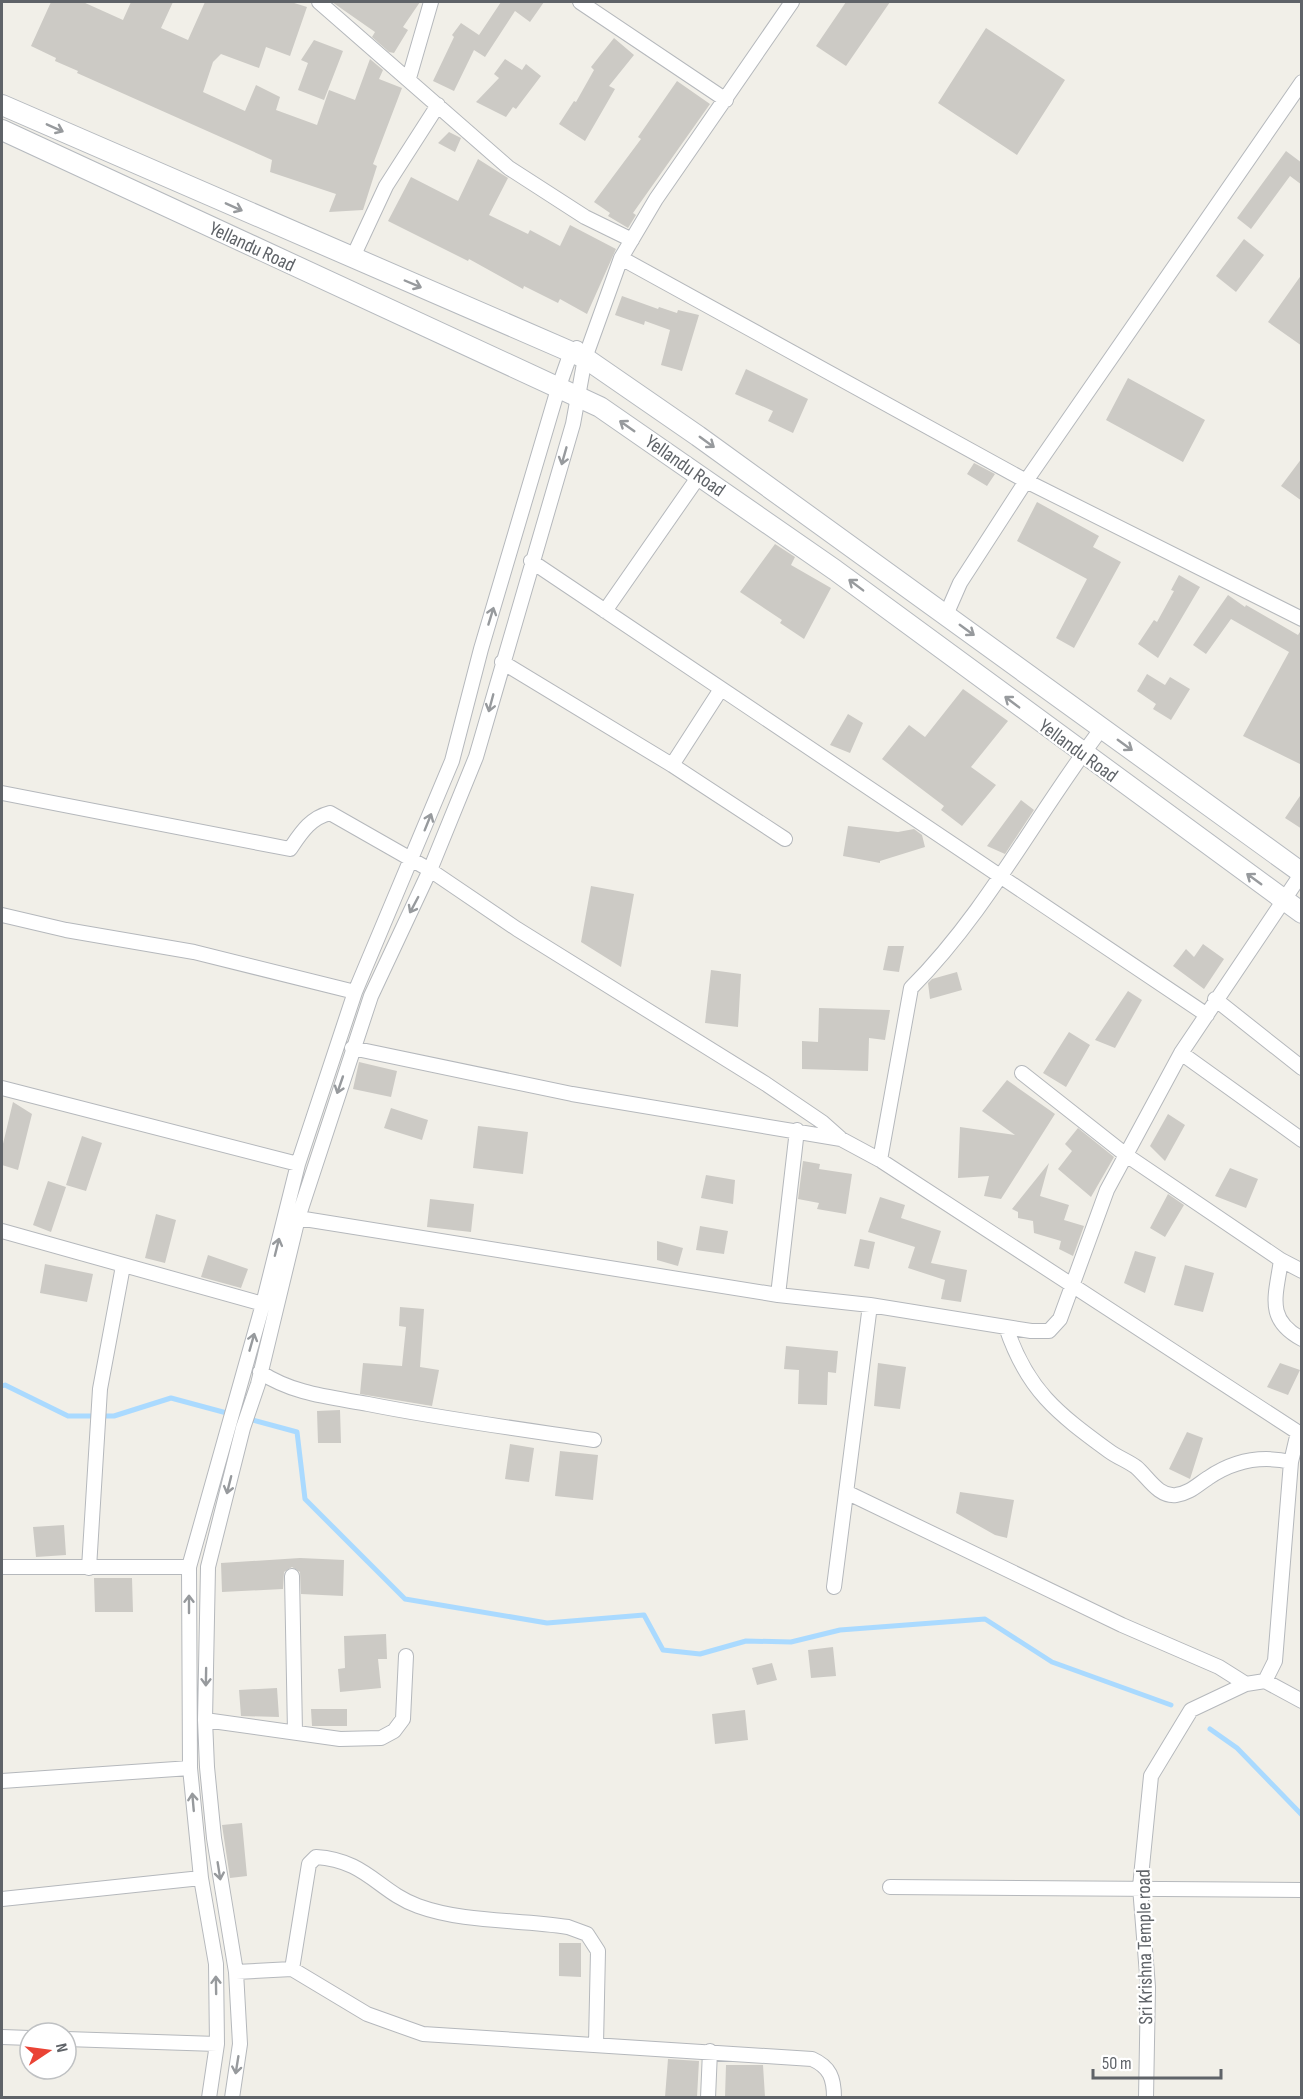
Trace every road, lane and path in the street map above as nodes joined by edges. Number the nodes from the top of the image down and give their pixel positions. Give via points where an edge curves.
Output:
1 (319, 2) edge
2 (431, 2) edge
3 (580, 2) edge
4 (792, 2) edge
5 (409, 78) junction
6 (1302, 82) edge
7 (726, 100) junction
8 (2, 105) edge
9 (438, 105) junction
10 (2, 130) edge
11 (632, 240) junction
12 (621, 258) junction
13 (352, 259) junction
14 (578, 355) junction
15 (558, 388) junction
16 (579, 398) junction
17 (699, 476) junction
18 (1026, 481) junction
19 (531, 561) junction
20 (605, 611) junction
21 (945, 615) junction
22 (1302, 619) edge
23 (502, 662) junction
24 (721, 689) junction
25 (1102, 728) junction
26 (1082, 754) junction
27 (672, 765) junction
28 (2, 793) edge
29 (785, 839) dead end
30 (412, 860) junction
31 (430, 870) junction
32 (1302, 873) edge
33 (1002, 875) junction
34 (1282, 900) junction
35 (1302, 914) edge
36 (2, 915) edge
37 (355, 992) junction
38 (1215, 999) junction
39 (1207, 1015) junction
40 (352, 1048) junction
41 (1181, 1053) junction
42 (1302, 1068) edge
43 (1022, 1073) dead end
44 (2, 1088) edge
45 (797, 1130) junction
46 (841, 1139) junction
47 (1302, 1140) edge
48 (1126, 1155) junction
49 (880, 1160) junction
50 (298, 1164) junction
51 (298, 1218) junction
52 (2, 1231) edge
53 (1281, 1260) junction
54 (123, 1266) junction
55 (1302, 1271) edge
56 (1072, 1283) junction
57 (778, 1295) junction
58 (263, 1304) junction
59 (870, 1305) junction
60 (1006, 1327) junction
61 (1302, 1339) edge
62 (259, 1378) junction
63 (1300, 1433) edge
64 (594, 1440) dead end
65 (1291, 1462) junction
66 (846, 1492) junction
67 (2, 1567) edge
68 (189, 1567) junction
69 (89, 1568) junction
70 (292, 1576) dead end
71 (834, 1587) dead end
72 (406, 1656) dead end
73 (1265, 1681) junction
74 (1246, 1684) junction
75 (1302, 1701) edge
76 (205, 1720) junction
77 (295, 1732) junction
78 (190, 1768) junction
79 (2, 1781) edge
80 (201, 1878) junction
81 (890, 1887) dead end
82 (1140, 1887) junction
83 (1302, 1890) edge
84 (2, 1899) edge
85 (292, 1969) junction
86 (236, 1972) junction
87 (2, 2037) edge
88 (18, 2038) edge
89 (78, 2039) edge
90 (217, 2044) junction
91 (596, 2044) junction
92 (710, 2051) junction
93 (209, 2097) edge
94 (232, 2097) edge
95 (708, 2097) edge
96 (834, 2097) edge
97 (1146, 2097) edge

1 - 5 street
2 - 5 street
3 - 7 street
4 - 7 street
5 - 9 street
6 - 18 street
7 - 11 street
8 -> 13 main road, Yellandu Road
9 - 11 street via 509,168 585,217
9 - 13 street via 386,186
10 - 15 main road, Yellandu Road
11 - 12 street
12 - 14 street via 593,336
12 - 18 street
13 -> 14 main road, Yellandu Road
14 - 15 street
14 - 16 street
14 -> 21 main road, Yellandu Road via 698,436
15 - 16 main road, Yellandu Road
30 -> 15 street via 452,760
17 -> 16 main road, Yellandu Road via 600,407
16 -> 19 street
17 - 20 street
26 -> 17 main road, Yellandu Road via 835,570
18 - 21 street via 960,583
18 - 22 street
19 - 20 street
19 - 23 street
20 - 24 street
21 -> 25 main road, Yellandu Road
23 - 27 street
23 -> 31 street via 476,757
24 - 27 street
24 - 33 street
25 - 26 street
25 -> 32 main road, Yellandu Road
26 - 33 street
34 -> 26 main road, Yellandu Road
27 - 29 street
28 - 30 street via 290,849 303,829 318,816 330,813
30 - 31 street
30 - 37 street
31 -> 40 street via 395,940
31 - 46 street via 766,1084
32 - 34 street
33 - 39 street
33 - 49 street via 932,968 911,988
34 - 35 main road, Yellandu Road
34 - 38 street
36 - 37 street via 194,952
37 - 50 street
38 - 39 street
38 - 42 street
39 - 41 street
40 - 45 street via 572,1094
40 -> 51 street
41 - 47 street
41 - 48 street
43 - 48 street
44 - 50 street
45 - 46 street
45 - 57 street
46 - 49 street
48 - 53 street
48 - 56 street via 1107,1190
49 - 56 street
58 -> 50 street
51 - 57 street
51 - 62 street
52 - 54 street
53 - 55 street
53 - 61 street via 1274,1305 1277,1317 1287,1331
54 - 58 street
54 - 69 street via 100,1389
56 - 60 street via 1060,1319 1049,1331
56 - 63 street
57 - 59 street
68 -> 58 street
59 - 60 street
59 - 66 street
60 - 65 street via 1016,1358 1046,1401 1110,1452 1136,1467 1161,1492 1174,1496 1191,1491 1232,1464 1249,1460
62 - 64 street via 309,1393 426,1415
62 -> 76 street via 208,1567
63 - 65 street
65 - 73 street via 1275,1661
66 - 71 street
66 - 74 street via 1122,1625 1219,1667
67 - 69 street
68 - 69 street
78 -> 68 street
70 - 77 street
72 - 77 street via 403,1719 394,1731 381,1738 340,1739
73 - 74 street, Sri Krishna Temple road
73 - 75 street
74 - 82 street, Sri Krishna Temple road via 1191,1710 1151,1776
76 - 77 street
76 -> 86 street via 214,1838
78 - 79 street
80 -> 78 street
80 - 84 street
90 -> 80 street via 216,1964
81 - 82 street
82 - 83 street
82 - 97 street, Sri Krishna Temple road via 1148,1987
85 - 86 street
85 - 91 street via 367,2014 423,2034
85 - 91 street via 309,1864 316,1857 332,1858 360,1869 416,1905 445,1913 568,1927 587,1934 598,1951
86 -> 94 street via 240,2044
87 - 88 street
89 - 90 street
90 - 93 street
91 - 92 street
92 - 95 street
92 - 96 street via 812,2059 830,2072

